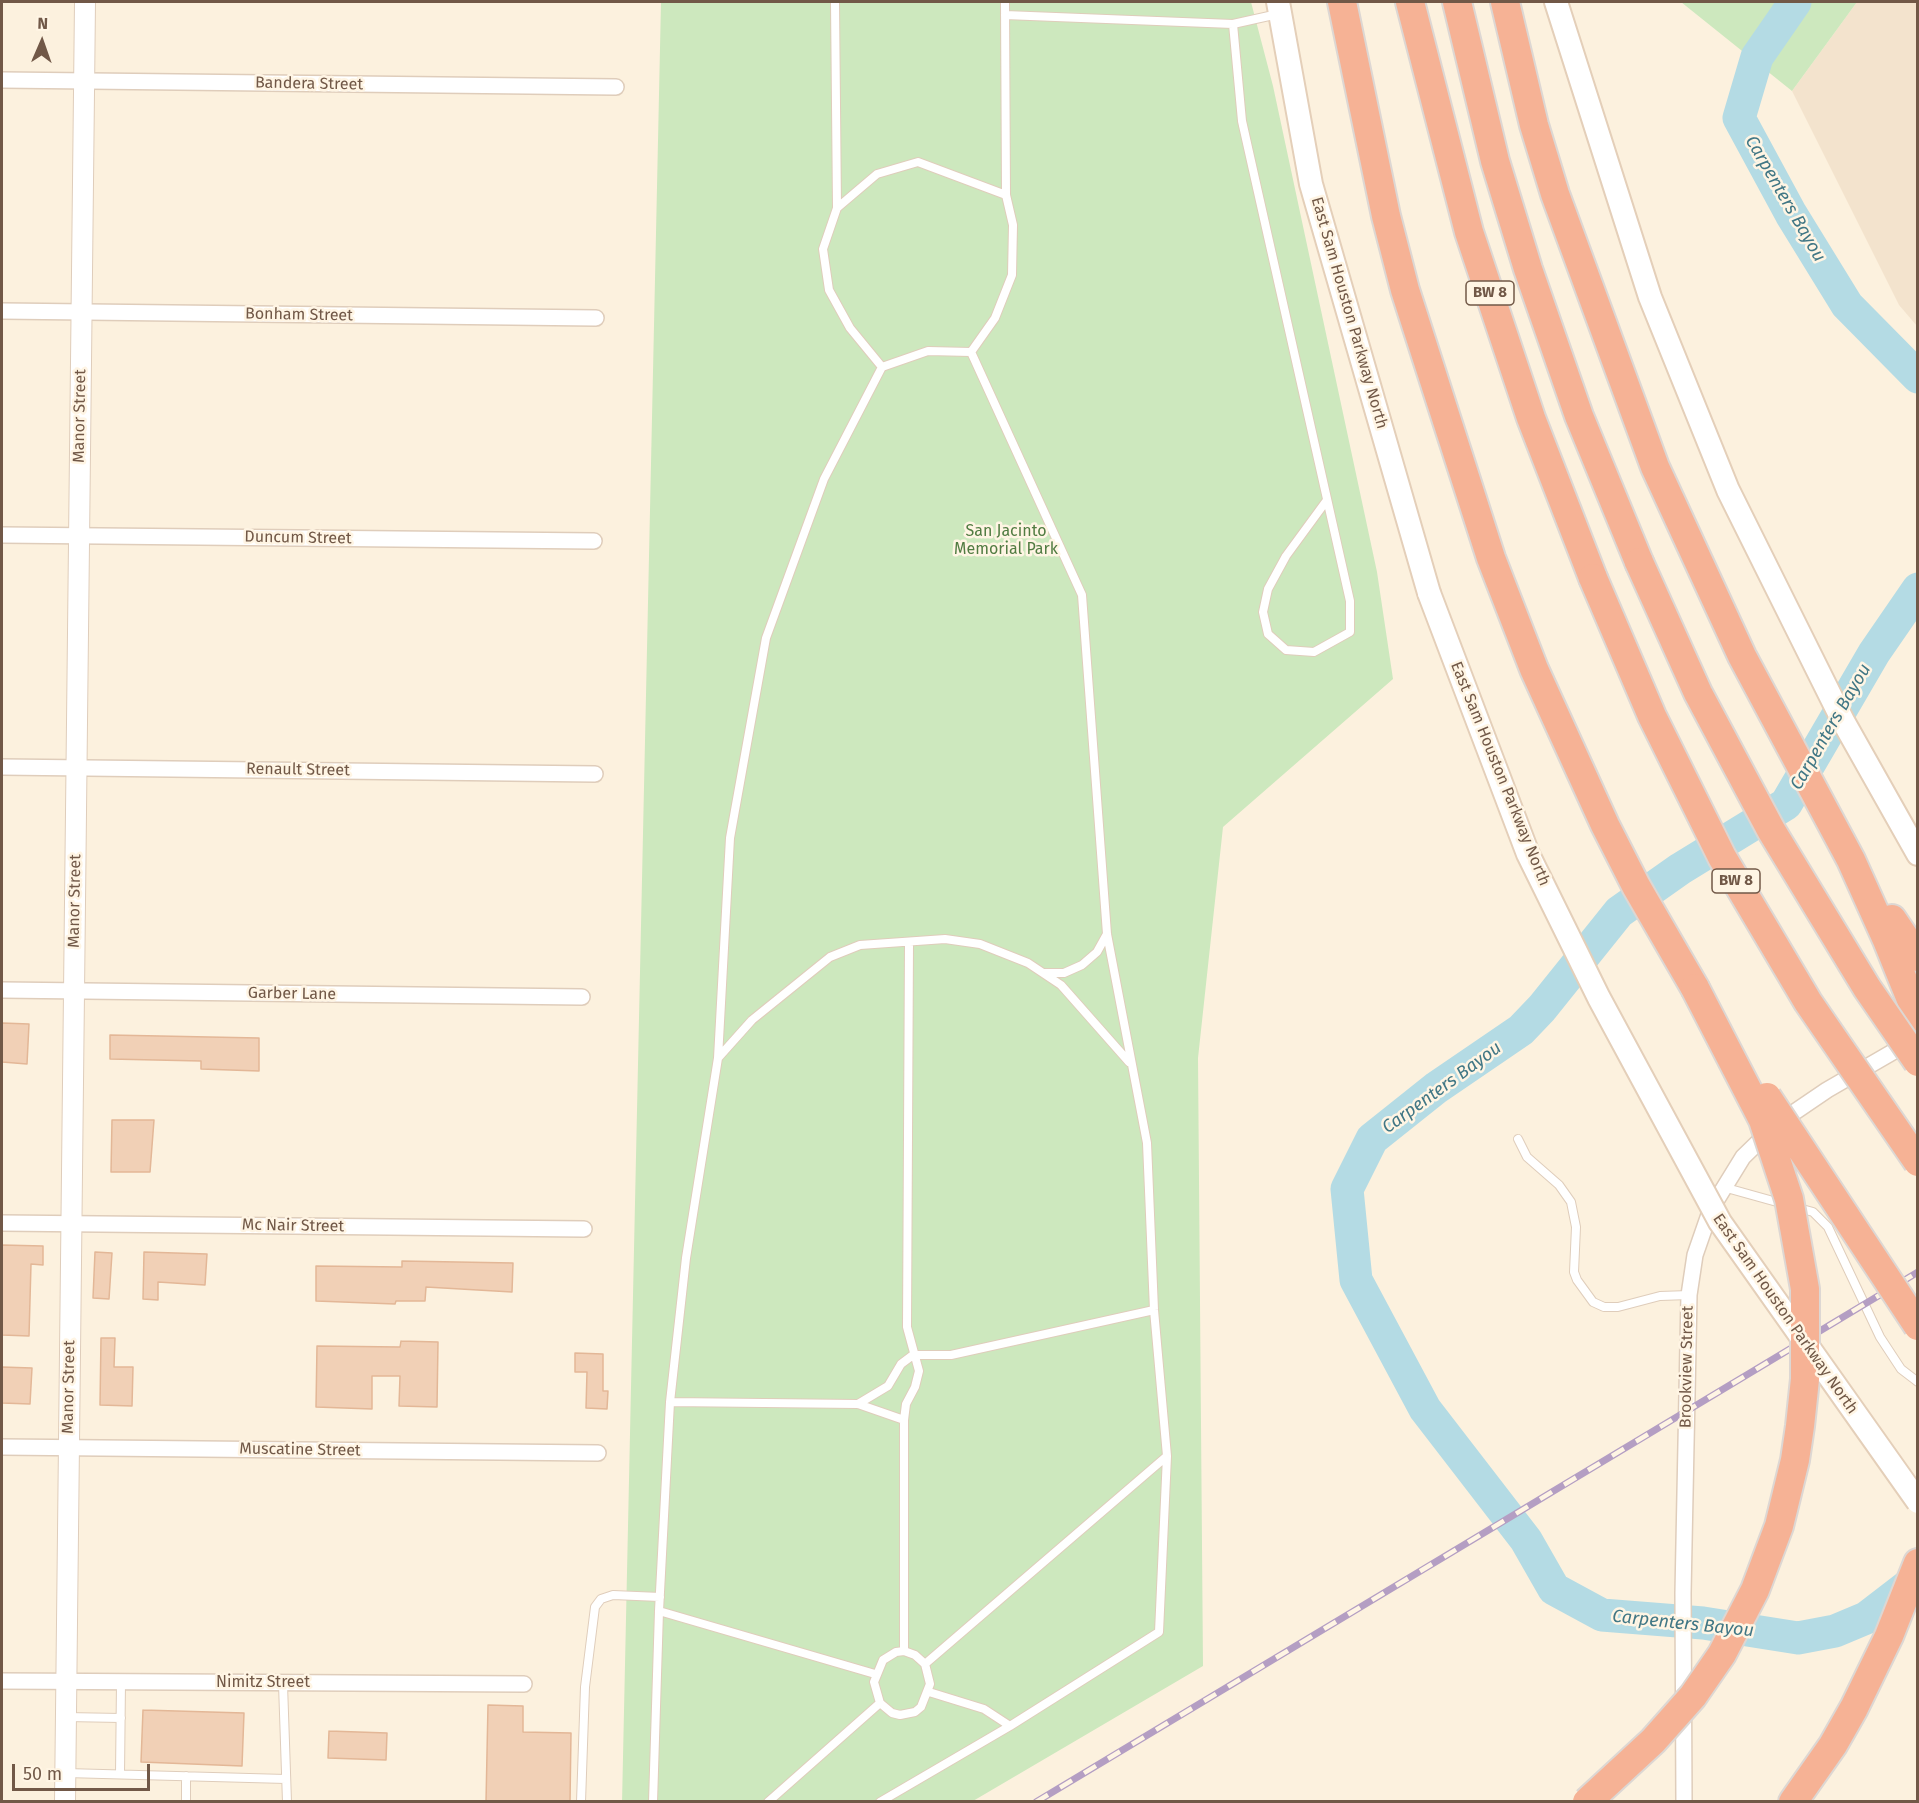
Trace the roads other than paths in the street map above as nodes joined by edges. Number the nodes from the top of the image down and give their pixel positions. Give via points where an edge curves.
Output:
1 (85, 2) edge
2 (835, 2) edge
3 (1005, 2) edge
4 (1342, 2) edge
5 (1410, 2) edge
6 (1458, 2) edge
7 (1505, 2) edge
8 (1556, 2) edge
9 (1279, 8) edge
10 (1005, 15) junction
11 (1233, 24) junction
12 (2, 80) edge
13 (84, 81) junction
14 (616, 87) dead end
15 (1005, 195) junction
16 (837, 208) junction
17 (2, 311) edge
18 (82, 312) junction
19 (596, 318) dead end
20 (971, 352) junction
21 (882, 367) junction
22 (1327, 500) junction
23 (2, 535) edge
24 (79, 535) junction
25 (594, 541) dead end
26 (2, 767) edge
27 (76, 767) junction
28 (594, 774) dead end
29 (1917, 854) edge
30 (1851, 860) junction
31 (1107, 934) junction
32 (909, 943) junction
33 (1917, 957) edge
34 (1043, 974) junction
35 (1695, 988) junction
36 (2, 990) edge
37 (74, 991) junction
38 (582, 997) dead end
39 (1917, 1017) edge
40 (1917, 1037) edge
41 (718, 1058) junction
42 (1917, 1062) edge
43 (1130, 1063) junction
44 (1518, 1139) dead end
45 (1917, 1162) edge
46 (1722, 1186) junction
47 (2, 1223) edge
48 (71, 1224) junction
49 (584, 1229) dead end
50 (1689, 1295) junction
51 (1154, 1310) junction
52 (1917, 1326) edge
53 (913, 1354) junction
54 (1917, 1382) edge
55 (670, 1402) junction
56 (858, 1404) junction
57 (904, 1420) junction
58 (2, 1447) edge
59 (69, 1448) junction
60 (598, 1454) dead end
61 (1167, 1456) junction
62 (1917, 1502) edge
63 (1917, 1563) edge
64 (660, 1597) junction
65 (659, 1611) junction
66 (903, 1651) junction
67 (925, 1664) junction
68 (875, 1674) junction
69 (2, 1681) edge
70 (66, 1681) junction
71 (121, 1682) junction
72 (283, 1684) junction
73 (524, 1684) dead end
74 (929, 1692) junction
75 (880, 1703) junction
76 (66, 1717) junction
77 (121, 1718) junction
78 (1010, 1726) junction
79 (65, 1773) junction
80 (120, 1774) junction
81 (186, 1776) junction
82 (286, 1779) junction
83 (64, 1802) edge
84 (186, 1802) edge
85 (286, 1802) edge
86 (581, 1802) edge
87 (653, 1802) edge
88 (768, 1802) edge
89 (880, 1802) edge
90 (1587, 1802) edge
91 (1684, 1802) edge
92 (1793, 1802) edge

1 - 13 street, Manor Street
2 - 16 lane
3 - 10 lane
4 - 35 highway via 1370,144 1421,345 1511,613 1605,825
5 - 45 highway, BW 8, bridge via 1469,232 1531,418 1652,716 1728,867 1808,1002
6 - 42 highway, BW 8, bridge via 1495,161 1528,269 1579,416 1639,562 1698,693 1770,830
7 - 30 highway via 1534,125 1578,264 1642,434 1682,529 1758,687
8 - 29 main road via 1650,297 1728,490 1844,721
9 - 11 lane
9 - 62 main road, East Sam Houston Parkway North, bridge via 1311,184 1429,593 1528,854 1599,998 1720,1221
10 - 11 lane
10 - 15 lane
11 - 22 lane via 1242,121
12 - 13 street, Bandera Street
13 - 14 street, Bandera Street
13 - 18 street, Manor Street
15 - 16 lane via 918,162 877,174
15 - 20 lane via 1013,225 1012,275 995,318
16 - 21 lane via 823,249 829,290 850,328
17 - 18 street, Bonham Street
18 - 19 street, Bonham Street
18 - 24 street, Manor Street
20 - 21 lane via 928,351
20 - 31 lane via 1082,595
21 - 41 lane via 824,478 766,638 730,838
22 - 22 lane via 1350,601 1350,632 1314,652 1286,650 1268,634 1263,612 1268,589 1286,556
23 - 24 street, Duncum Street
24 - 25 street, Duncum Street
24 - 27 street, Manor Street
26 - 27 street, Renault Street
27 - 28 street, Renault Street
27 - 37 street, Manor Street
30 - 33 highway
30 - 39 highway
31 - 34 lane via 1097,952 1082,965 1064,973
31 - 43 lane
32 - 34 lane via 945,939 980,944 1028,963
32 - 41 lane via 860,945 831,957 752,1020
32 - 53 lane via 907,1327
34 - 43 lane via 1061,986
35 - 52 highway, bridge
35 - 90 highway, bridge via 1763,1120 1789,1199 1805,1289 1805,1379 1800,1426 1779,1526 1755,1590 1722,1654 1693,1696 1653,1741
36 - 37 street, Garber Lane
37 - 38 street, Garber Lane
37 - 48 street, Manor Street
40 - 46 street, Brookview Street via 1777,1124 1743,1157
41 - 55 lane via 686,1258
43 - 51 lane via 1147,1143
44 - 50 lane via 1527,1157 1558,1185 1571,1203 1576,1227 1574,1272 1593,1302 1618,1307 1660,1296
46 - 50 street, Brookview Street via 1695,1255
46 - 54 lane via 1813,1212 1828,1227 1880,1337 1901,1369
47 - 48 street, Mc Nair Street
48 - 49 street, Mc Nair Street
48 - 59 street, Manor Street
50 - 91 street, Brookview Street via 1683,1593
51 - 53 lane via 951,1355
51 - 61 lane
53 - 56 lane via 888,1386
53 - 57 lane via 919,1371
55 - 56 lane
55 - 64 lane
56 - 57 lane
57 - 66 lane
58 - 59 street, Muscatine Street
59 - 60 street, Muscatine Street
59 - 70 street, Manor Street
61 - 67 lane
61 - 78 lane via 1159,1632
63 - 92 highway via 1889,1636 1854,1708
64 - 65 lane
64 - 86 lane via 613,1595 600,1599 595,1607 585,1687
65 - 68 lane
65 - 87 lane
66 - 67 lane
66 - 68 lane via 883,1660
67 - 74 lane via 930,1677
68 - 75 lane via 874,1689
69 - 70 street, Nimitz Street
70 - 71 street, Nimitz Street
70 - 76 street, Manor Street
71 - 72 street, Nimitz Street
71 - 77 lane
72 - 73 street, Nimitz Street
72 - 82 lane
74 - 75 lane via 921,1707 908,1714 892,1713
74 - 78 lane via 984,1709
75 - 88 lane
76 - 77 lane
76 - 79 street, Manor Street
77 - 80 lane
78 - 89 lane
79 - 80 lane
79 - 83 street, Manor Street
80 - 81 lane
81 - 82 lane
81 - 84 lane
82 - 85 lane

